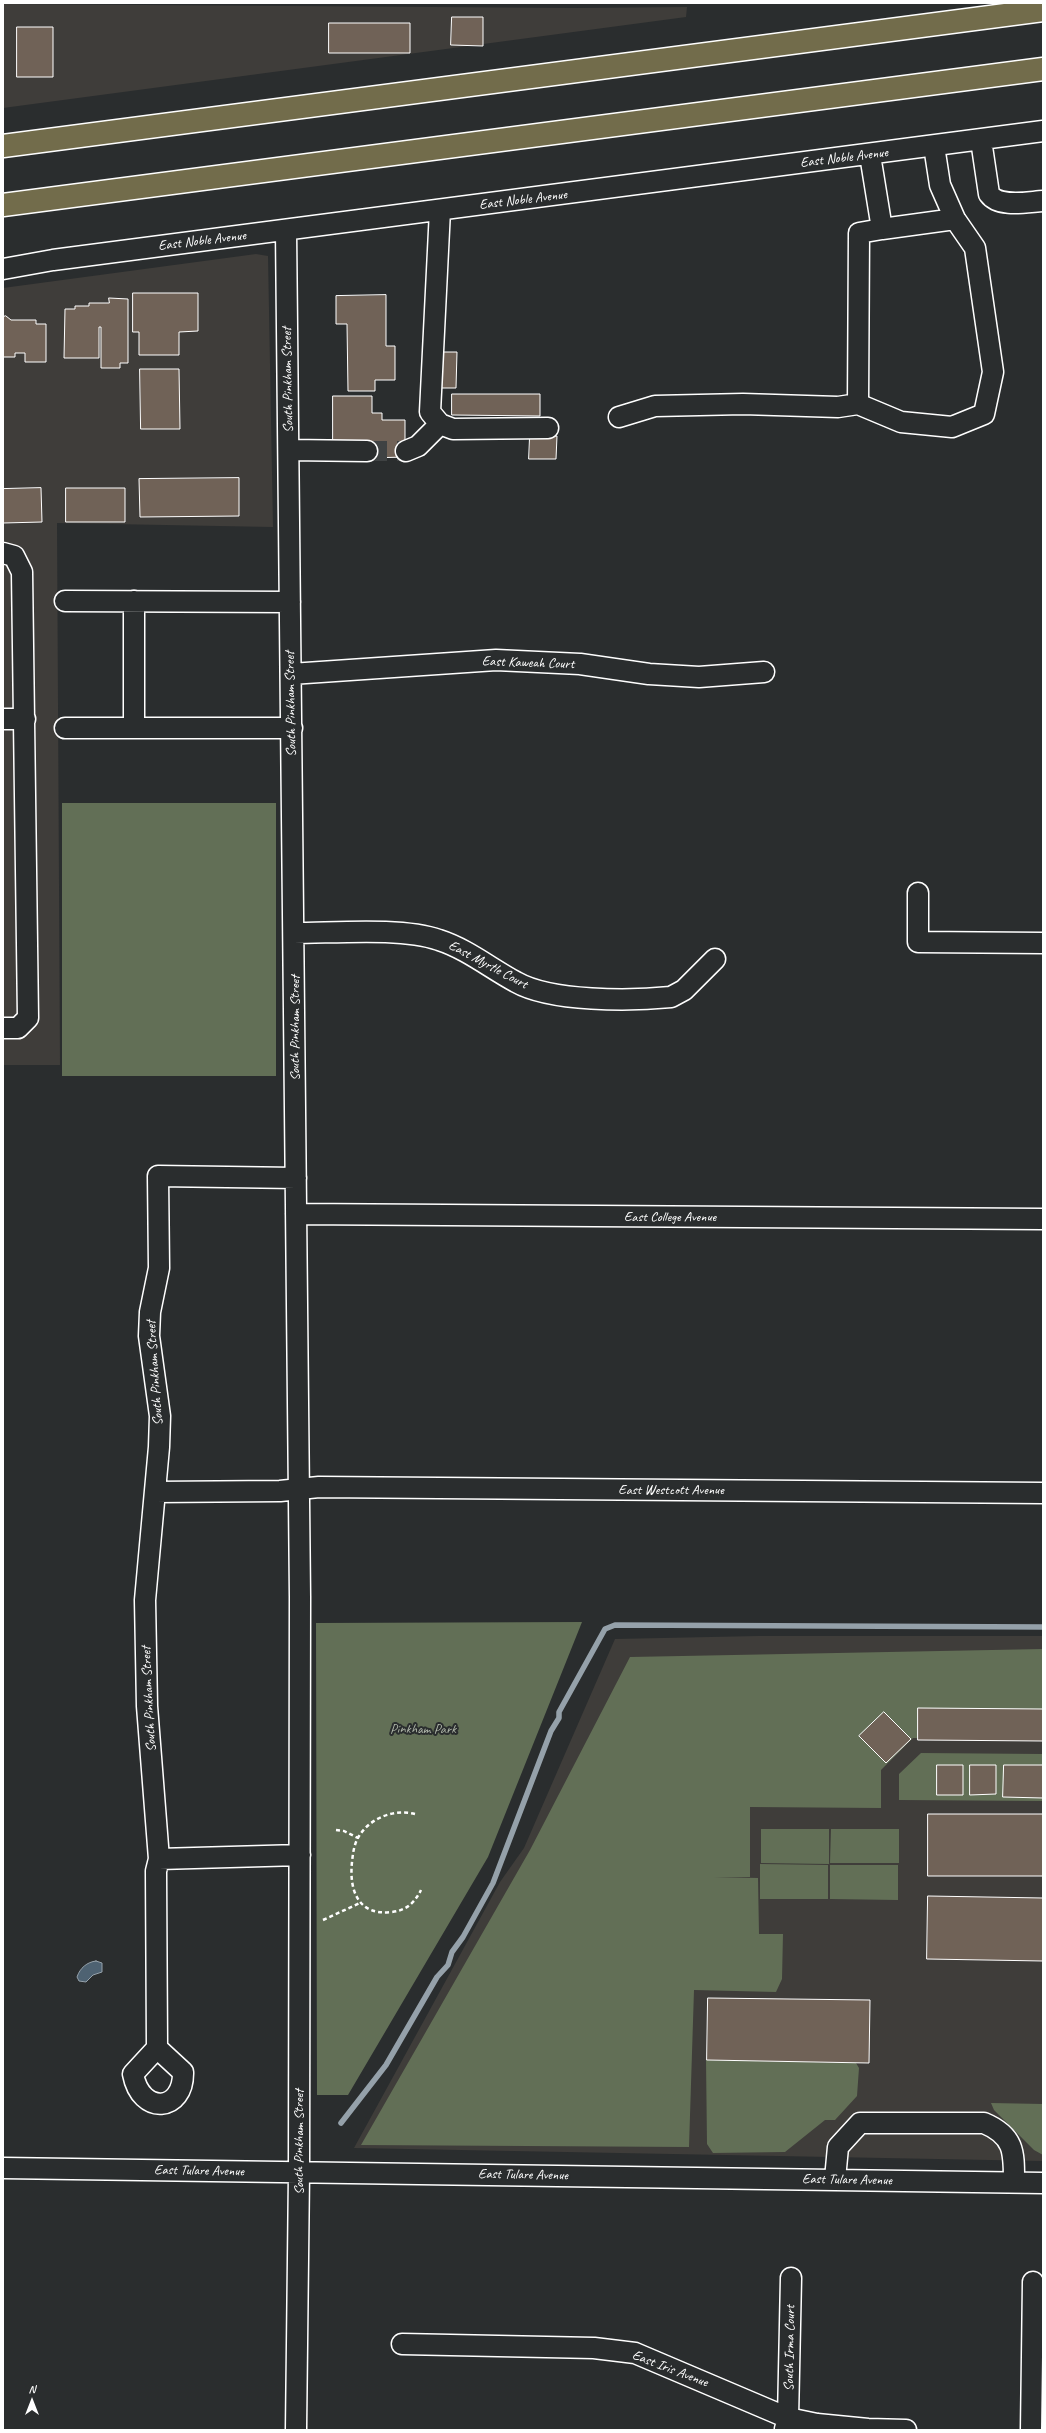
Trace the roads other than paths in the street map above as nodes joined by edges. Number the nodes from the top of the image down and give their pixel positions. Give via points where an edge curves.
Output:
1 (1043, 10) edge
2 (1043, 69) edge
3 (1043, 132) edge
4 (981, 140) junction
5 (3, 146) edge
6 (934, 146) junction
7 (870, 155) junction
8 (1043, 201) edge
9 (3, 205) edge
10 (440, 210) junction
11 (955, 219) junction
12 (882, 229) junction
13 (286, 230) junction
14 (3, 269) edge
15 (858, 404) junction
16 (619, 418) dead end
17 (440, 424) junction
18 (548, 428) dead end
19 (289, 450) junction
20 (367, 451) tunnel mouth
21 (406, 451) tunnel mouth
22 (3, 553) edge
23 (65, 600) dead end
24 (134, 601) junction
25 (290, 602) junction
26 (764, 672) dead end
27 (292, 674) junction
28 (3, 719) edge
29 (25, 719) junction
30 (134, 726) junction
31 (65, 728) dead end
32 (292, 728) junction
33 (918, 893) dead end
34 (294, 933) junction
35 (1043, 943) edge
36 (715, 959) dead end
37 (3, 1028) edge
38 (296, 1178) junction
39 (296, 1214) junction
40 (1043, 1220) edge
41 (299, 1489) junction
42 (155, 1492) junction
43 (1043, 1493) edge
44 (300, 1855) junction
45 (158, 1859) junction
46 (157, 2048) dead end
47 (3, 2168) edge
48 (299, 2173) junction
49 (835, 2179) junction
50 (1014, 2182) junction
51 (1043, 2183) edge
52 (792, 2278) dead end
53 (1033, 2282) dead end
54 (402, 2344) dead end
55 (786, 2424) edge
56 (296, 2430) edge
57 (906, 2430) edge
58 (1032, 2430) edge

1 - 5 highway
2 - 9 highway
3 - 4 street, East Noble Avenue
4 - 6 street, East Noble Avenue
4 - 8 street via 989,194 992,199 1000,202
6 - 7 street, East Noble Avenue
6 - 11 street via 940,185
7 - 10 street, East Noble Avenue
7 - 12 street
10 - 13 street, East Noble Avenue
10 - 17 street via 430,412
11 - 12 street
11 - 15 street via 975,248 993,372 984,414 952,427 901,422
12 - 15 street via 859,233
13 - 14 street, East Noble Avenue
13 - 19 street, South Pinkham Street
15 - 16 street via 838,407 744,404 655,406
17 - 18 street via 453,429
17 - 21 street via 418,446
19 - 20 street
19 - 25 street, South Pinkham Street
22 - 29 street via 14,556 22,572
23 - 24 street
24 - 25 street
24 - 30 street
25 - 27 street, South Pinkham Street
26 - 27 street, East Kaweah Court via 699,677 649,674 580,664 496,660
27 - 32 street, South Pinkham Street
28 - 29 street
29 - 37 street via 28,1018 18,1028
30 - 31 street
30 - 32 street
32 - 34 street, South Pinkham Street
33 - 35 street via 918,942
34 - 36 street, East Myrtle Court via 421,935 461,948 517,983 562,997 671,997 684,990
34 - 38 street, South Pinkham Street
38 - 39 street, South Pinkham Street
38 - 42 street, South Pinkham Street via 158,1176 159,1268 150,1312 149,1336 160,1416
39 - 40 street, East College Avenue
39 - 41 street, South Pinkham Street
41 - 42 street
41 - 43 street, East Westcott Avenue via 319,1487
41 - 44 street, South Pinkham Street
42 - 45 street, South Pinkham Street via 145,1600 147,1706
44 - 45 street
44 - 48 street, South Pinkham Street
45 - 46 street, South Pinkham Street
47 - 48 street, East Tulare Avenue
48 - 49 street, East Tulare Avenue
48 - 56 street, South Pinkham Street
49 - 50 street, East Tulare Avenue
49 - 50 street via 838,2147 860,2122 984,2123 999,2132 1011,2145 1014,2153
50 - 51 street, East Tulare Avenue
52 - 55 street, South Irma Court
53 - 58 street
54 - 55 street, East Iris Avenue via 594,2348 635,2353
55 - 57 street, East Iris Avenue

